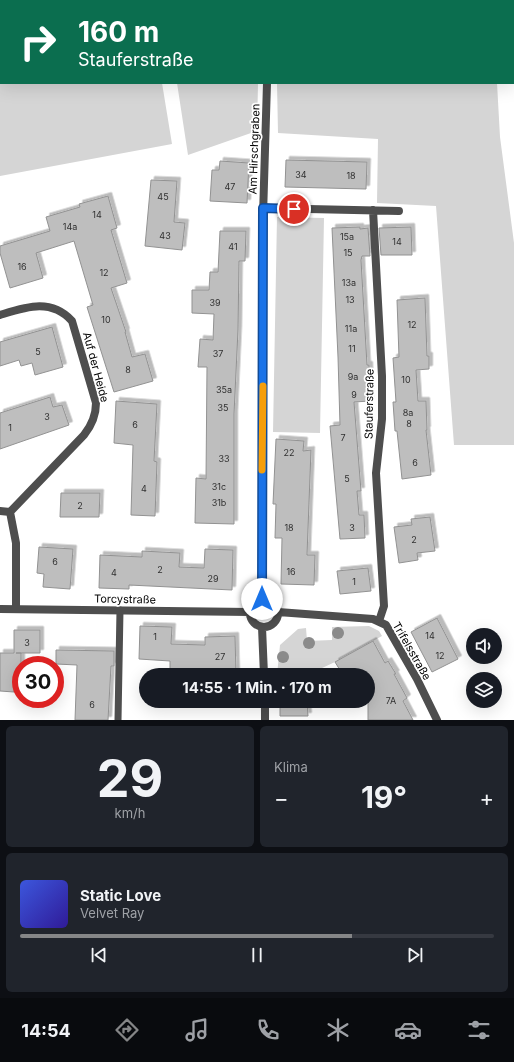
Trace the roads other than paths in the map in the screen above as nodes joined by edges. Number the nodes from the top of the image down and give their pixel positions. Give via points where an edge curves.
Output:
1 (267, 84) edge
2 (263, 208) junction
3 (373, 210) junction
4 (399, 211) dead end
5 (0, 315) edge
6 (0, 511) edge
7 (10, 512) junction
8 (262, 599) junction
9 (16, 608) junction
10 (0, 609) edge
11 (120, 610) junction
12 (250, 612) junction
13 (278, 612) junction
14 (380, 621) junction
15 (262, 626) junction
16 (264, 668) edge
17 (264, 708) edge
18 (118, 720) edge
19 (265, 720) edge
20 (437, 720) edge

1 - 2 street, Am Hirschgraben
2 - 3 street
2 - 8 street, Am Hirschgraben
3 - 4 street
3 - 14 street, Stauferstraße via 382,404 376,473 384,606
5 - 7 street, Auf der Heide via 24,307 42,306 65,313 72,321 96,403 96,415 91,426
6 - 7 street
7 - 9 street via 16,543
8 - 12 street via 255,602
8 - 13 street via 275,603
9 - 10 street, Torcystraße
9 - 11 street, Torcystraße
11 - 12 street, Torcystraße
11 - 18 lane
12 - 15 street via 255,623
13 - 14 street, Trifelsstraße
13 - 15 street via 274,623
14 - 20 street, Trifelsstraße via 386,625
15 - 16 street
17 - 19 street

